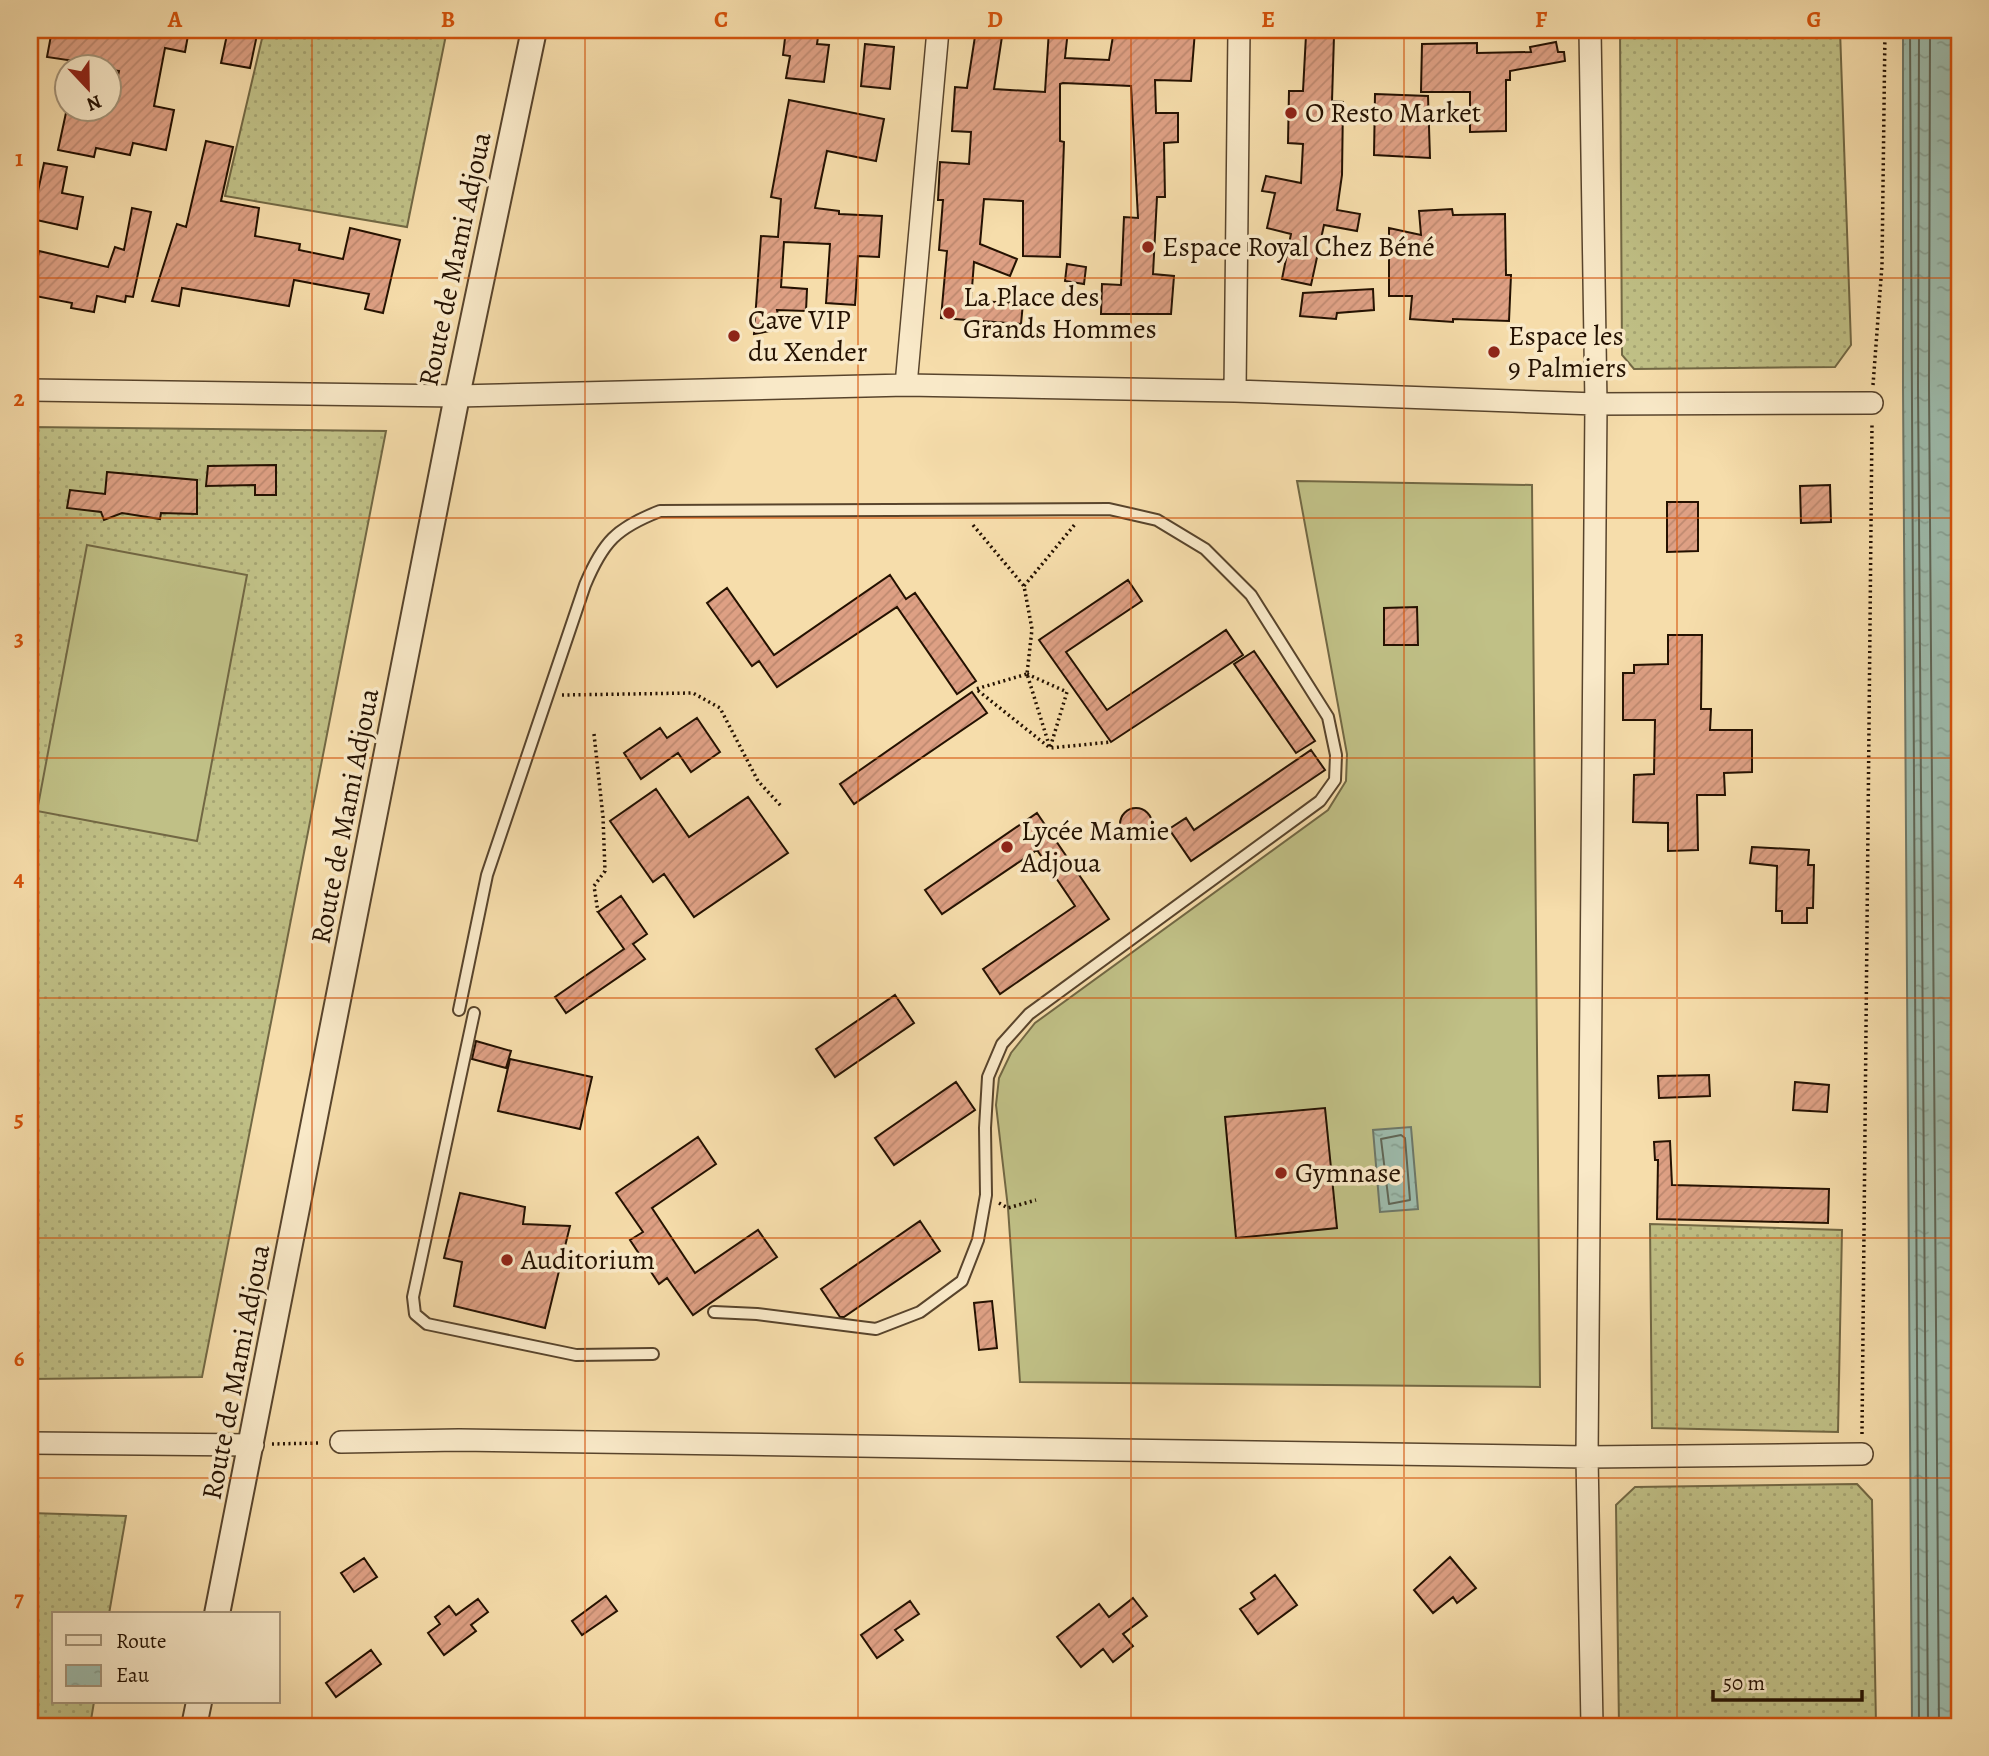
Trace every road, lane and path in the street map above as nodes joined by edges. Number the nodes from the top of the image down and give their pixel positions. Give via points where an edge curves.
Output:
1 (534, 30) edge
2 (939, 30) edge
3 (1239, 30) edge
4 (1590, 30) edge
5 (1885, 30) edge
6 (906, 386) junction
7 (30, 390) edge
8 (1235, 391) junction
9 (457, 396) junction
10 (1872, 403) junction
11 (1596, 404) junction
12 (961, 510) junction
13 (1086, 510) junction
14 (1024, 586) junction
15 (1027, 674) junction
16 (549, 695) junction
17 (594, 734) dead end
18 (1111, 742) dead end
19 (1050, 748) junction
20 (781, 806) dead end
21 (598, 912) dead end
22 (459, 1010) dead end
23 (474, 1013) dead end
24 (986, 1195) junction
25 (1036, 1200) dead end
26 (714, 1312) dead end
27 (653, 1354) dead end
28 (341, 1442) joint
29 (30, 1443) edge
30 (253, 1445) junction
31 (1861, 1454) joint
32 (1587, 1457) junction
33 (218, 1612) edge
34 (199, 1704) edge
35 (194, 1726) edge
36 (1592, 1726) edge

1 - 9 street, Route de Mami Adjoua
2 - 6 street
3 - 8 street
4 - 11 street
5 - 10 path via 1881,303
6 - 8 street
6 - 9 street
7 - 9 street
8 - 11 street
9 - 30 street, Route de Mami Adjoua
10 - 11 street
10 - 31 path
11 - 32 street
12 - 13 lane
12 - 14 path
12 - 16 lane via 660,511 635,520 598,553
13 - 14 path
13 - 24 lane via 1109,509 1157,520 1205,549 1251,595 1328,717 1336,755 1335,780 1320,801 1029,1014 1002,1044 988,1077
14 - 15 path via 1032,629
15 - 19 path
15 - 19 path via 1067,692
15 - 19 path via 976,689
16 - 20 path via 693,694 720,708 758,781
16 - 22 lane via 487,875
17 - 21 path via 605,871 594,887
18 - 19 path
23 - 27 lane via 413,1297 415,1314 427,1325 576,1355
24 - 25 path via 1008,1208
24 - 26 lane via 978,1240 962,1280 920,1312 876,1329
28 - 30 path
28 - 32 street
29 - 30 street
30 - 33 street, Route de Mami Adjoua
31 - 32 street
32 - 36 street
34 - 35 street

